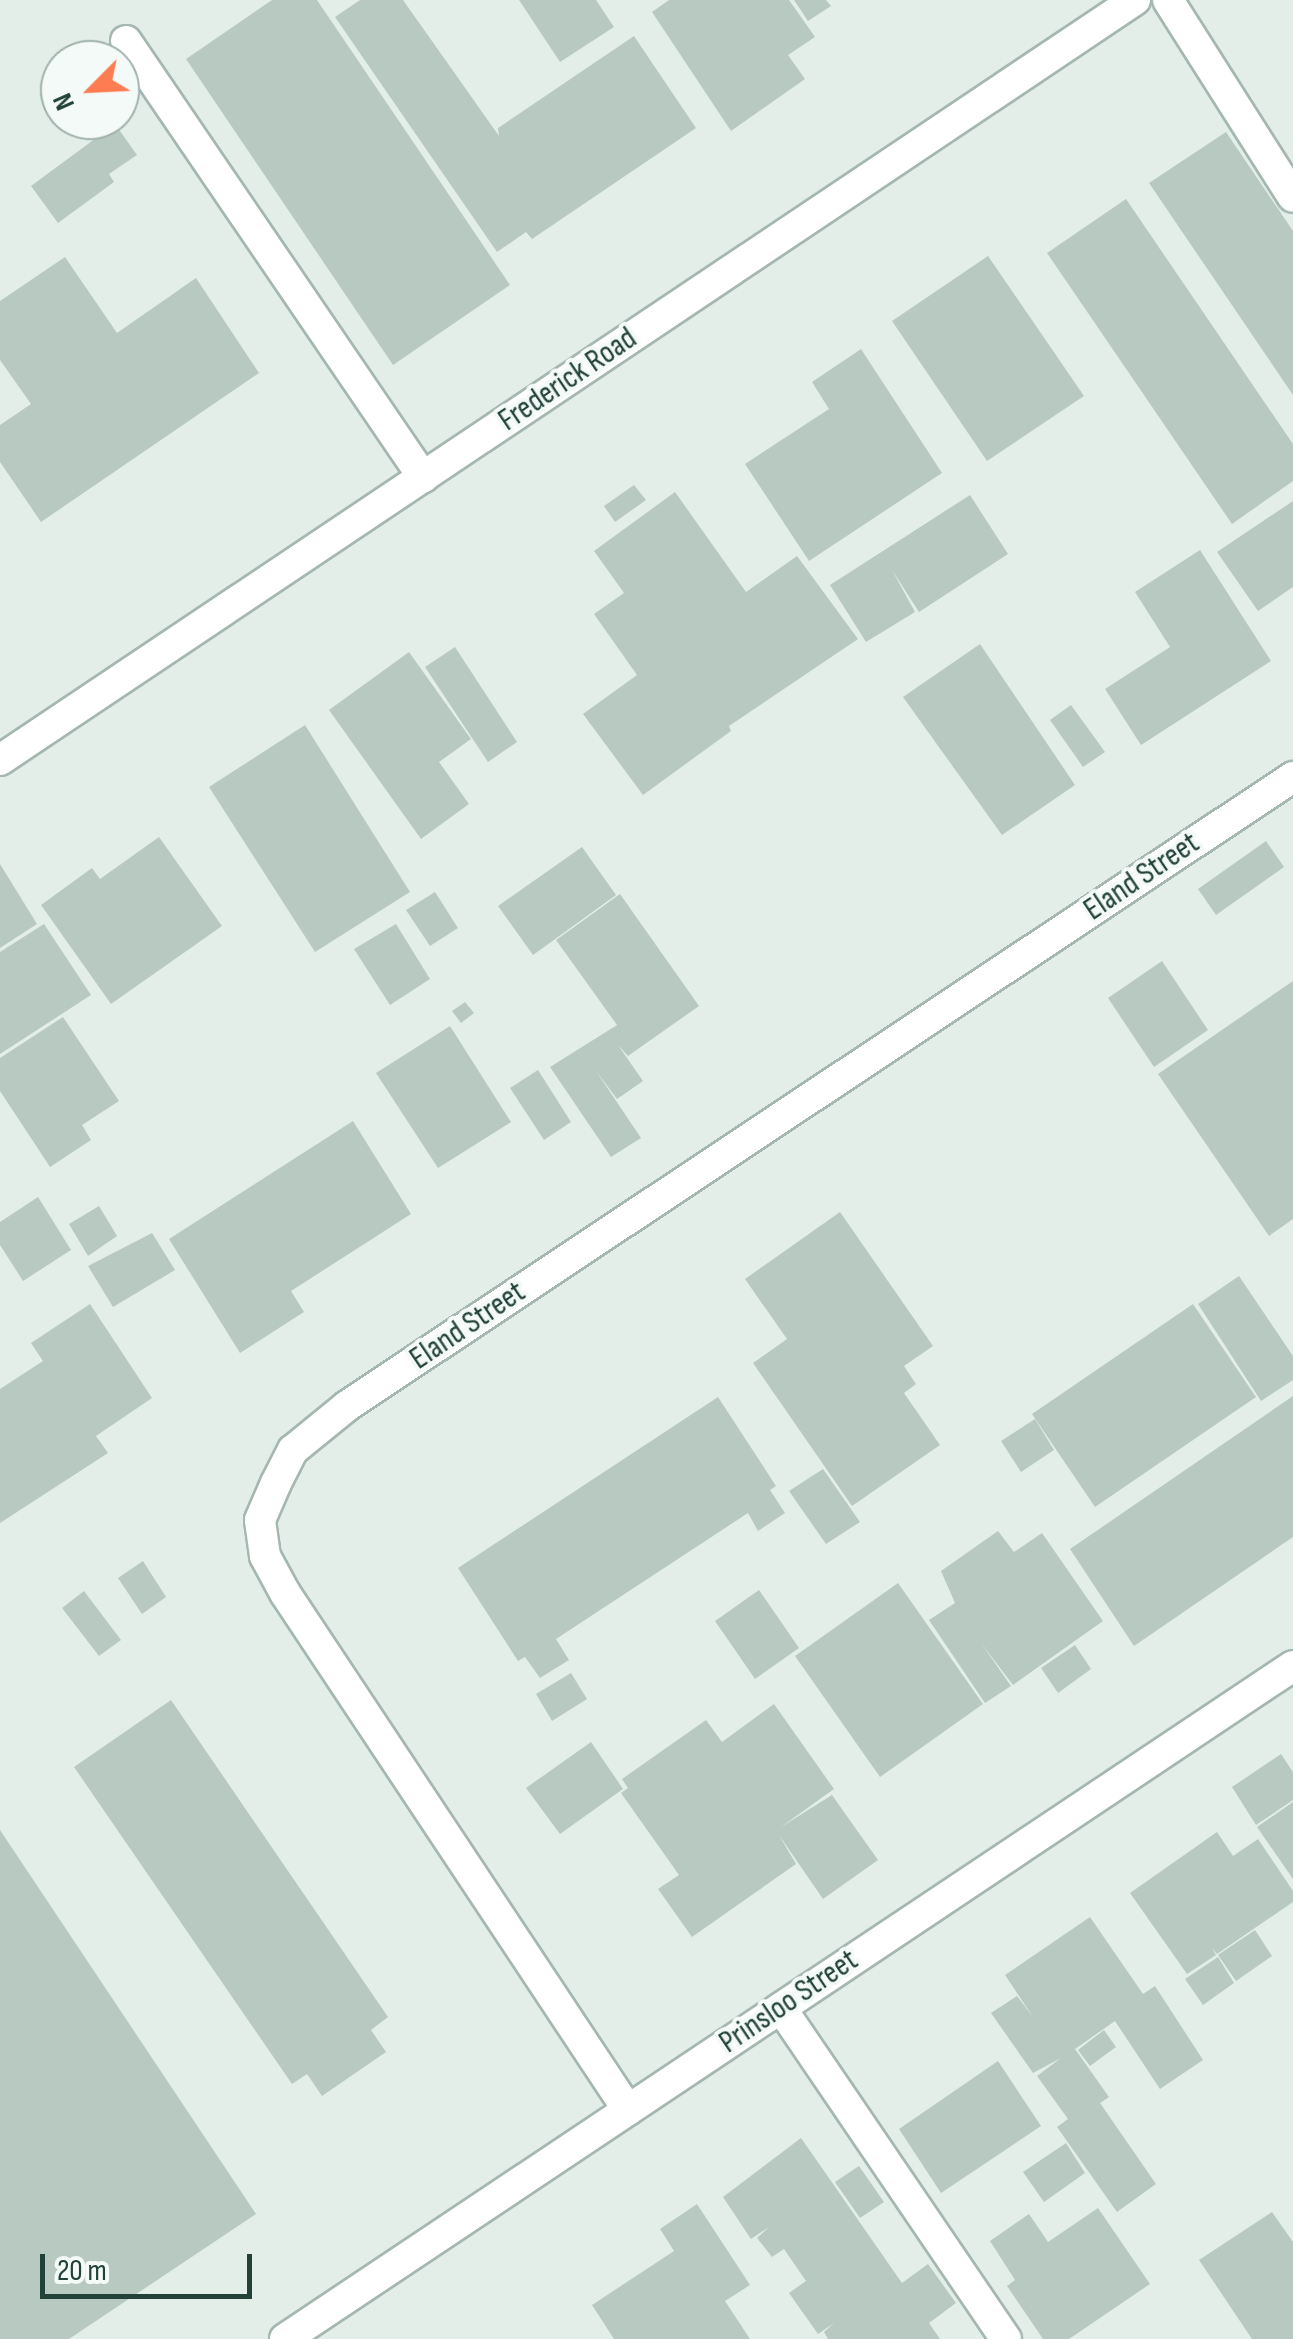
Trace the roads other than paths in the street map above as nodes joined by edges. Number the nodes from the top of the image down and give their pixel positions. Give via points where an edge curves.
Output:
1 (1135, 0) edge
2 (1168, 0) edge
3 (140, 62) edge
4 (1293, 197) edge
5 (422, 477) junction
6 (0, 760) edge
7 (1293, 777) edge
8 (1293, 1666) edge
9 (780, 2008) junction
10 (628, 2110) junction
11 (286, 2339) edge
12 (1006, 2339) edge

1 - 5 street, Frederick Road
2 - 4 street
3 - 5 street
5 - 6 street, Frederick Road
7 - 10 street, Eland Street via 347,1406 294,1450 276,1483 260,1520 265,1556 286,1594
8 - 9 street, Prinsloo Street
9 - 10 street, Prinsloo Street
9 - 12 street
10 - 11 street, Prinsloo Street

